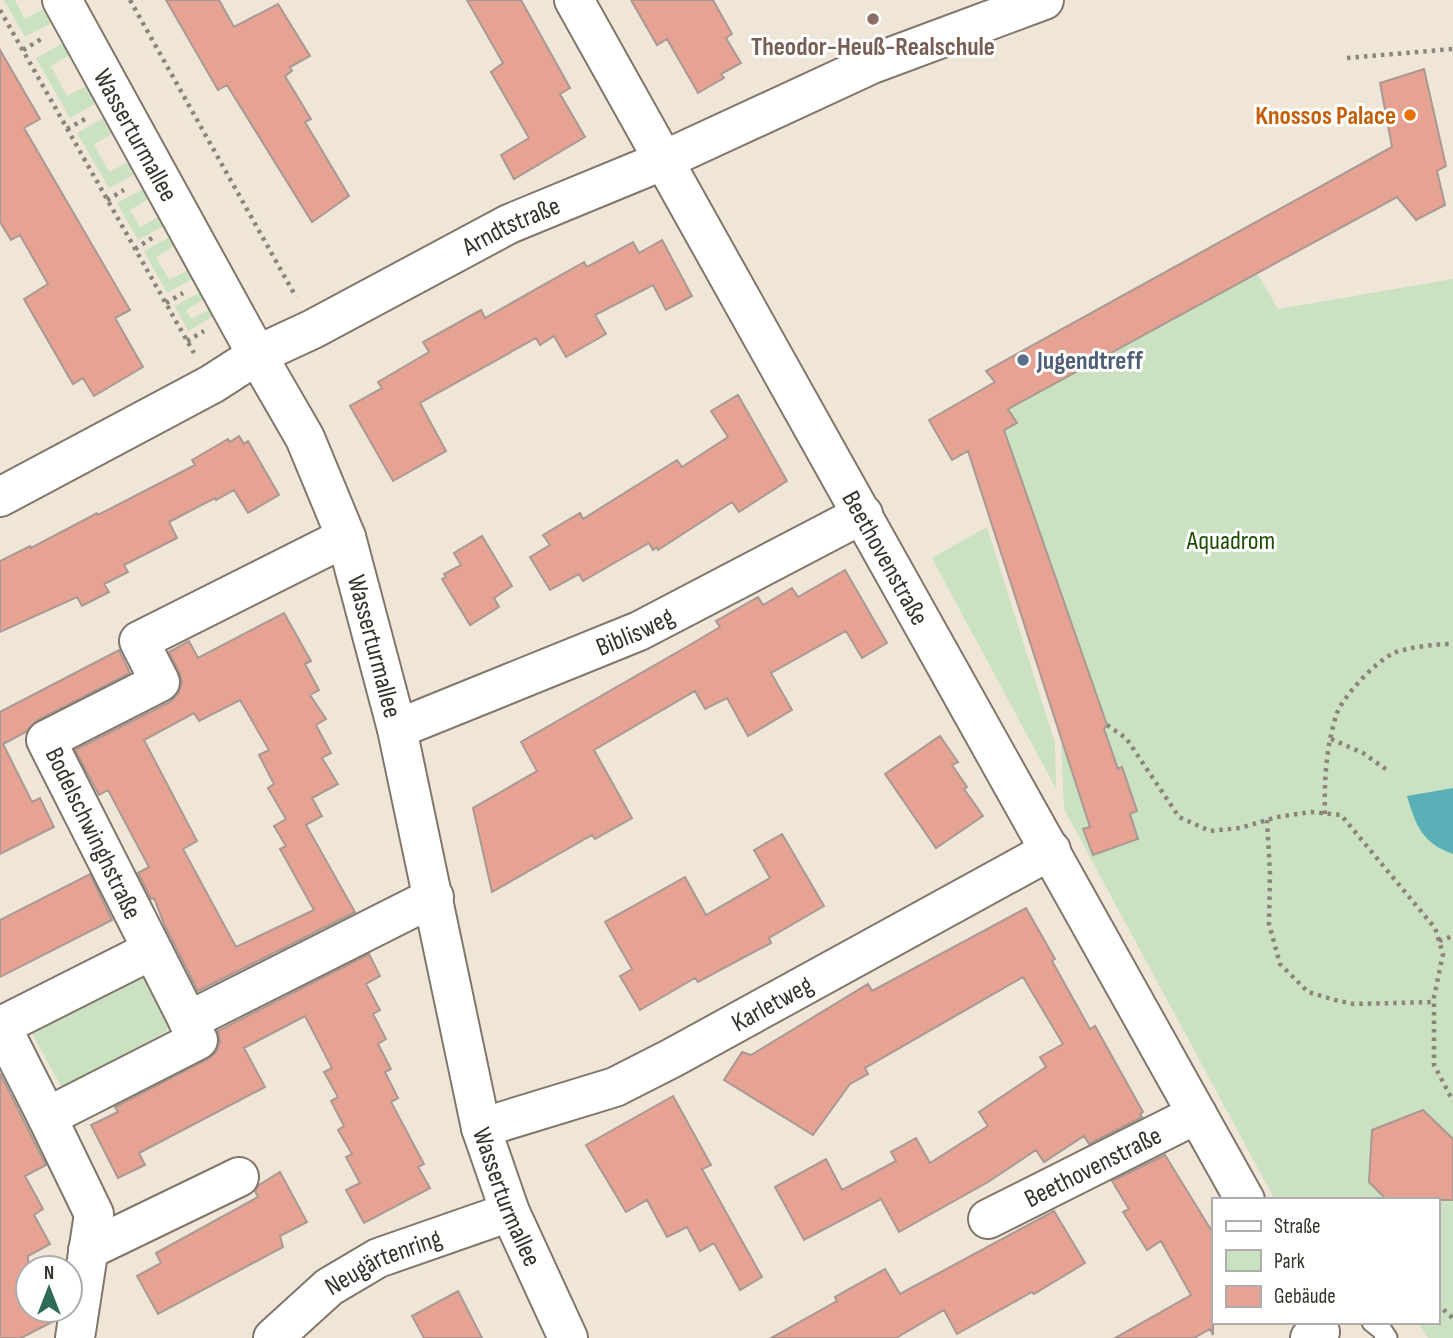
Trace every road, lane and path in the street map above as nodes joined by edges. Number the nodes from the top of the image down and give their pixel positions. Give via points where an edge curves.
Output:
1 (62, 0) edge
2 (130, 0) edge
3 (574, 0) edge
4 (1045, 0) edge
5 (0, 10) edge
6 (1453, 49) edge
7 (1347, 58) dead end
8 (662, 161) junction
9 (313, 329) junction
10 (257, 355) junction
11 (212, 384) junction
12 (0, 497) edge
13 (863, 514) junction
14 (346, 537) junction
15 (1453, 644) edge
16 (1107, 725) dead end
17 (397, 729) junction
18 (1331, 739) junction
19 (1387, 770) dead end
20 (1325, 814) junction
21 (1267, 820) junction
22 (1051, 850) junction
23 (434, 897) junction
24 (1453, 936) edge
25 (1439, 941) junction
26 (152, 950) junction
27 (1434, 1002) junction
28 (188, 1021) junction
29 (0, 1026) edge
30 (1453, 1101) edge
31 (1197, 1114) junction
32 (47, 1117) junction
33 (481, 1128) junction
34 (239, 1177) dead end
35 (1244, 1198) edge
36 (510, 1212) junction
37 (988, 1219) dead end
38 (88, 1250) junction
39 (1439, 1306) edge
40 (1453, 1318) edge
41 (1375, 1324) edge
42 (75, 1338) edge
43 (273, 1338) edge
44 (568, 1338) edge
45 (1387, 1338) edge

1 - 10 street, Wasserturmallee
2 - 9 path
3 - 8 street, Beethovenstraße
4 - 8 street, Arndtstraße via 872,64
5 - 11 path
6 - 7 path
8 - 9 street, Arndtstraße via 509,224
8 - 13 street, Beethovenstraße
9 - 10 street, Arndtstraße
10 - 11 street, Arndtstraße
10 - 14 street, Wasserturmallee via 305,438
11 - 12 street, Arndtstraße
13 - 17 street, Biblisweg via 639,631
13 - 22 street, Beethovenstraße
14 - 17 street, Wasserturmallee
14 - 26 street, Bodelschwinghstraße via 139,641 160,682 46,740
15 - 18 path via 1394,653 1357,683 1336,714
16 - 21 path via 1126,738 1179,817 1210,831
17 - 23 street, Wasserturmallee
18 - 19 path
18 - 20 path via 1324,782
20 - 21 path
20 - 25 path via 1341,815 1435,928
21 - 27 path via 1269,924 1280,964 1308,992 1335,1000 1354,1004
22 - 31 street, Beethovenstraße
22 - 33 street, Karletweg via 615,1087
23 - 28 street
23 - 33 street, Wasserturmallee
24 - 25 path
25 - 27 path via 1443,954
26 - 28 street, Bodelschwinghstraße
26 - 29 street, Bodelschwinghstraße
27 - 30 path via 1434,1065
28 - 32 street via 198,1040
29 - 32 street, Bodelschwinghstraße
31 - 35 street, Beethovenstraße
31 - 37 street, Beethovenstraße
32 - 38 street, Bodelschwinghstraße via 94,1214
33 - 36 street, Wasserturmallee
34 - 38 street
36 - 43 street, Neugärtenring via 378,1258 329,1287
36 - 44 street, Wasserturmallee
38 - 42 street, Bodelschwinghstraße
39 - 40 path
41 - 45 lane

